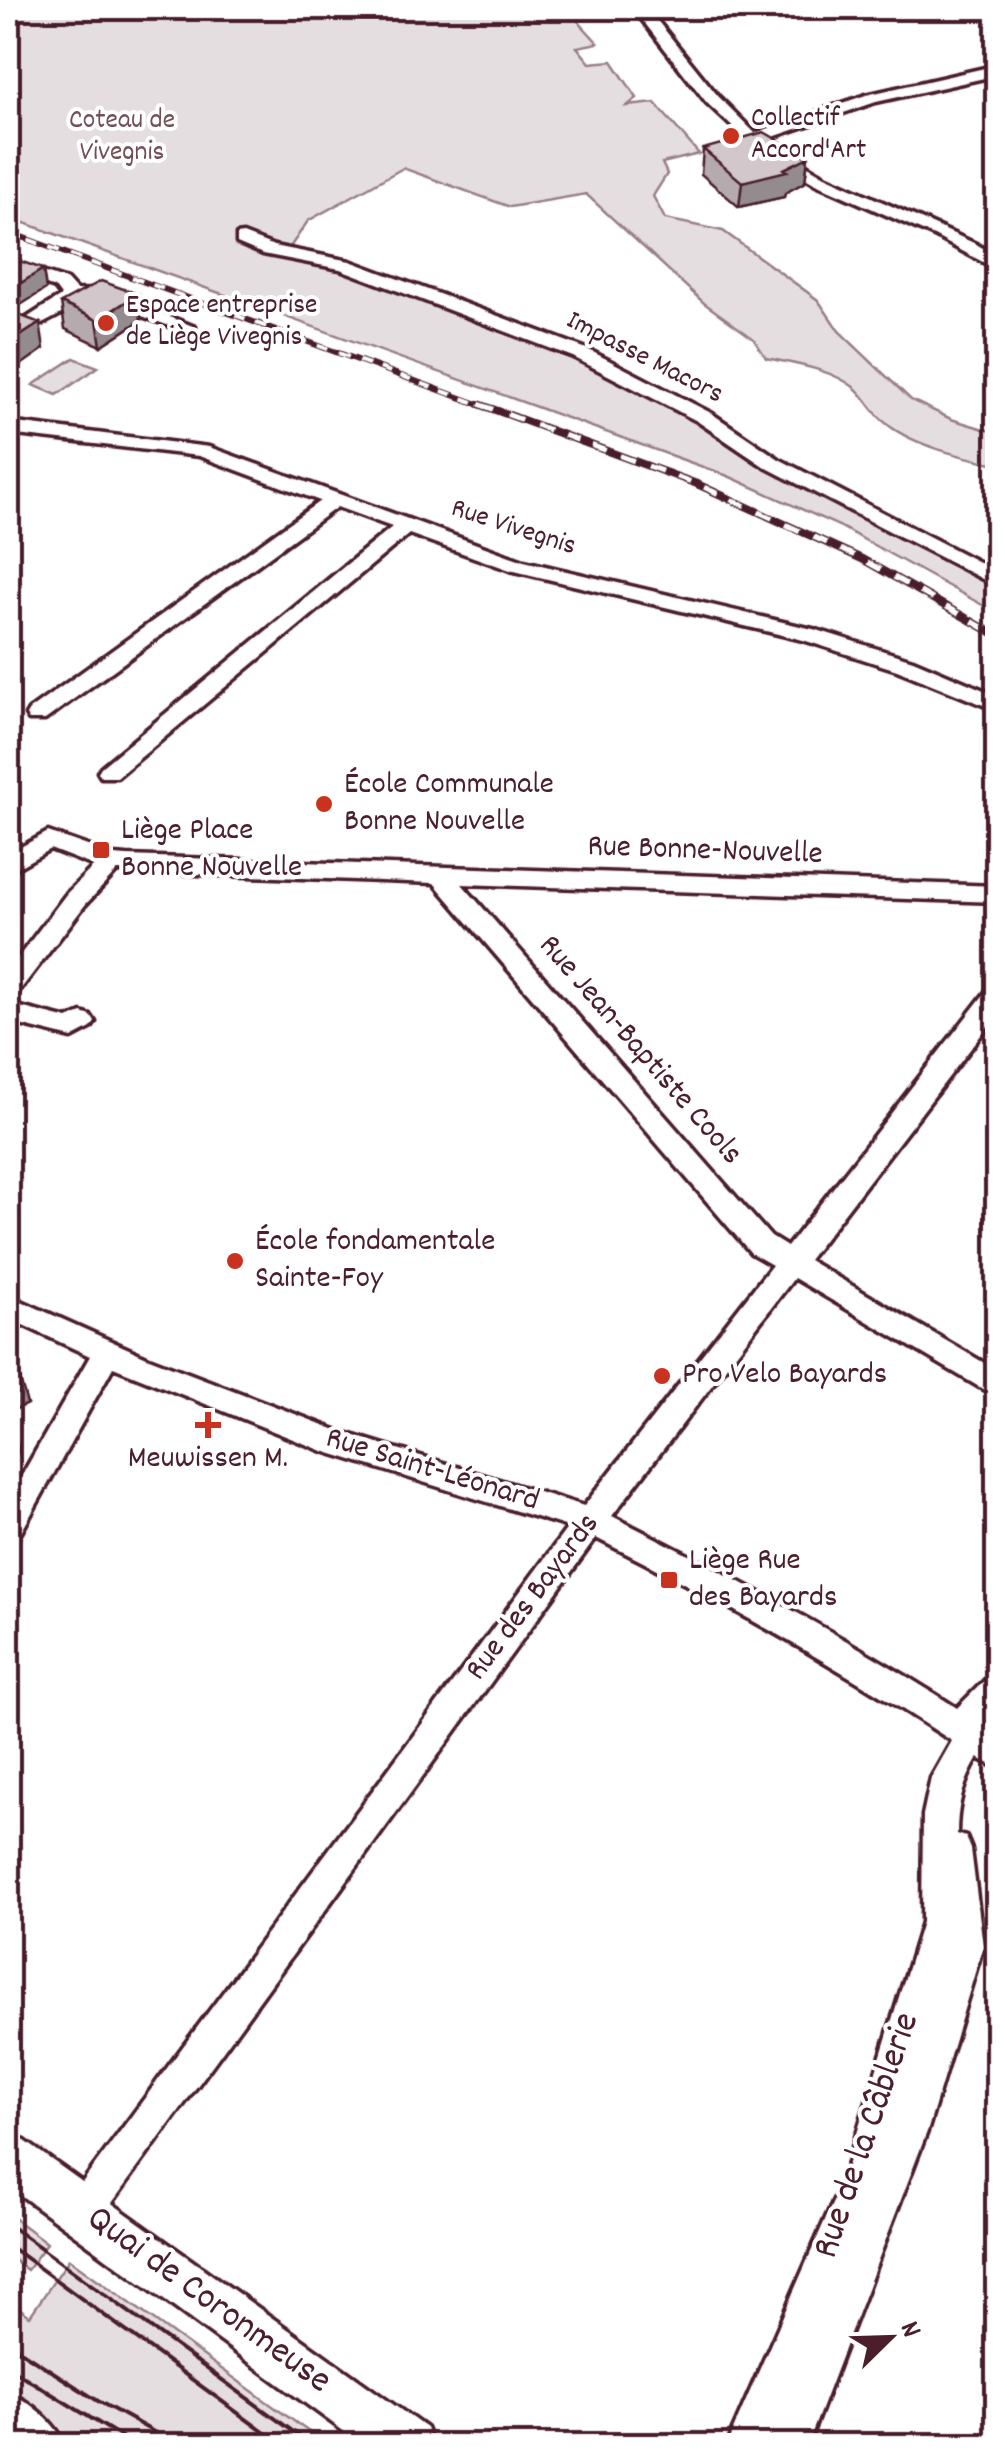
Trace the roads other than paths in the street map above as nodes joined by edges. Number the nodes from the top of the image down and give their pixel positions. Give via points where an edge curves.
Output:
1 (640, 8) edge
2 (998, 70) edge
3 (752, 139) junction
4 (243, 239) dead end
5 (998, 265) edge
6 (8, 266) edge
7 (71, 296) junction
8 (186, 327) dead end
9 (8, 337) edge
10 (8, 428) edge
11 (336, 499) junction
12 (407, 525) junction
13 (998, 581) edge
14 (998, 704) edge
15 (37, 714) dead end
16 (110, 772) dead end
17 (111, 862) junction
18 (8, 865) edge
19 (442, 876) junction
20 (998, 894) edge
21 (8, 988) edge
22 (998, 994) edge
23 (8, 1013) edge
24 (82, 1022) dead end
25 (792, 1262) junction
26 (8, 1306) edge
27 (108, 1352) junction
28 (998, 1386) edge
29 (16, 1498) edge
30 (592, 1521) junction
31 (8, 1527) edge
32 (998, 1688) edge
33 (977, 1738) edge
34 (940, 1815) junction
35 (8, 2158) edge
36 (83, 2212) junction
37 (8, 2412) edge
38 (46, 2446) edge
39 (408, 2446) edge
40 (746, 2446) edge
41 (788, 2446) edge

1 - 3 street
2 - 3 street via 872,98
3 - 5 street via 793,166
4 - 13 street, Impasse Macors via 344,265 580,353
6 - 7 street via 61,284
7 - 8 street via 100,295
7 - 9 street
10 - 11 street, Rue Vivegnis via 202,451
11 - 12 street, Rue Vivegnis
11 - 15 street
12 - 14 street, Rue Vivegnis via 549,576 840,644
12 - 16 street
17 - 18 street, Rue Bonne-Nouvelle via 48,840
17 - 19 street, Rue Bonne-Nouvelle
17 - 21 street
19 - 20 street, Rue Bonne-Nouvelle
19 - 25 street, Rue Jean-Baptiste Cools via 761,1245
22 - 25 street, Rue des Bayards
23 - 24 street via 72,1029
25 - 28 street, Rue Jean-Baptiste Cools
25 - 30 street, Rue des Bayards
26 - 27 street, Rue Saint-Léonard
27 - 29 street
27 - 30 street, Rue Saint-Léonard via 334,1442
29 - 31 street
30 - 33 street, Rue Saint-Léonard via 708,1579
30 - 36 street, Rue des Bayards
32 - 33 street, Rue de la Câblerie
33 - 34 street, Rue de la Câblerie via 948,1778
34 - 40 street, Rue de la Câblerie via 938,1922 861,2181
34 - 41 street, Rue de la Câblerie via 954,1848 966,1946 910,2129
35 - 36 main road, Quai de Coronmeuse
36 - 39 main road, Quai de Coronmeuse
37 - 38 street

